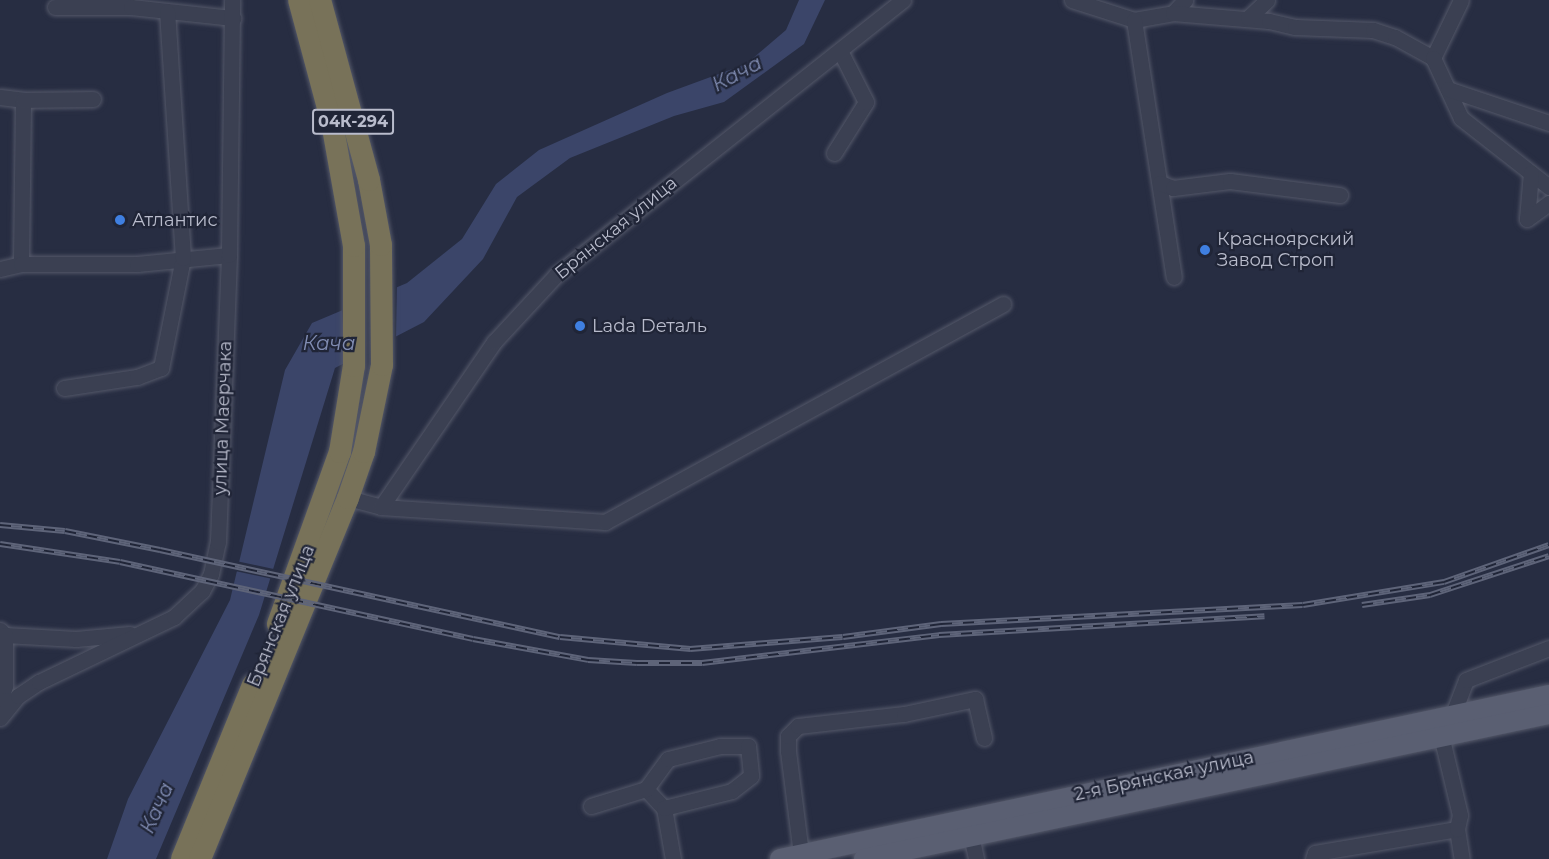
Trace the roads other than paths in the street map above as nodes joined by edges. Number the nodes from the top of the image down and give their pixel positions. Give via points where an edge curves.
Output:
1 (232, 0) edge
2 (299, 0) edge
3 (320, 0) edge
4 (903, 0) edge
5 (1072, 0) edge
6 (1185, 0) edge
7 (1267, 0) edge
8 (1461, 0) edge
9 (55, 7) dead end
10 (187, 7) edge
11 (167, 12) junction
12 (1173, 13) junction
13 (233, 18) junction
14 (1248, 18) junction
15 (1134, 20) junction
16 (840, 51) junction
17 (1433, 58) junction
18 (1448, 88) junction
19 (0, 97) edge
20 (93, 99) dead end
21 (23, 100) junction
22 (1549, 123) edge
23 (834, 153) dead end
24 (1531, 173) junction
25 (1160, 183) junction
26 (1549, 188) edge
27 (1340, 195) dead end
28 (1549, 203) edge
29 (229, 255) junction
30 (183, 258) junction
31 (21, 264) junction
32 (0, 269) edge
33 (1174, 277) dead end
34 (1003, 304) dead end
35 (64, 388) dead end
36 (348, 498) junction
37 (381, 507) junction
38 (142, 632) junction
39 (3, 633) edge
40 (1549, 648) edge
41 (1549, 695) edge
42 (0, 702) edge
43 (1452, 714) junction
44 (1549, 714) edge
45 (0, 718) edge
46 (1442, 735) junction
47 (984, 738) dead end
48 (646, 789) junction
49 (591, 806) dead end
50 (664, 808) junction
51 (1456, 829) junction
52 (971, 836) junction
53 (918, 853) edge
54 (801, 854) junction
55 (182, 859) edge
56 (200, 859) edge
57 (673, 859) edge
58 (780, 859) edge
59 (864, 859) edge
60 (976, 859) edge
61 (1312, 859) edge
62 (1462, 859) edge

1 - 13 street, улица Маерчака
2 - 55 highway, Брянская улица / 04К-294 via 332,123 354,246 351,403 327,499
3 - 36 highway, Брянская улица / 04К-294 via 369,180 384,279 382,366 369,432
4 - 16 street, Брянская улица
5 - 15 street
6 - 12 street
7 - 14 street
8 - 17 street
9 - 11 street via 131,7
10 - 11 street
10 - 13 street
11 - 30 street
12 - 14 street
12 - 15 street
13 - 29 street, улица Маерчака
14 - 17 street via 1295,27 1373,30
15 - 25 street
16 - 23 street via 866,102
16 - 37 street, Брянская улица via 556,275 494,342
17 - 18 street
18 - 22 street
18 - 24 street via 1461,118
19 - 21 street
20 - 21 street
21 - 31 street
24 - 26 street
24 - 28 street via 1527,219
25 - 27 street via 1173,188 1230,181
25 - 33 street
29 - 30 street
29 - 38 street, улица Маерчака via 218,542 211,574 191,603 174,617
30 - 31 street via 137,264
30 - 35 street via 161,368 137,377
31 - 32 street
34 - 37 street via 605,522
36 - 37 street
36 - 56 highway, Брянская улица
38 - 39 street via 76,639
38 - 45 street, улица Маерчака via 39,682 18,696
39 - 42 street via 5,686
40 - 43 street via 1466,680
41 - 43 main road, 2-я Брянская улица
43 - 54 main road, 2-я Брянская улица
44 - 46 main road, 2-я Брянская улица
46 - 51 street via 1460,815
46 - 52 main road, 2-я Брянская улица
47 - 54 street via 975,699 904,714 798,726 788,736 788,751
48 - 49 street
48 - 50 street
48 - 50 street via 668,759 720,746 748,746 751,776 732,790
50 - 57 street
51 - 61 street via 1315,853
51 - 62 street
52 - 53 main road, 2-я Брянская улица
52 - 60 street
53 - 59 main road, 2-я Брянская улица
54 - 58 main road, 2-я Брянская улица

